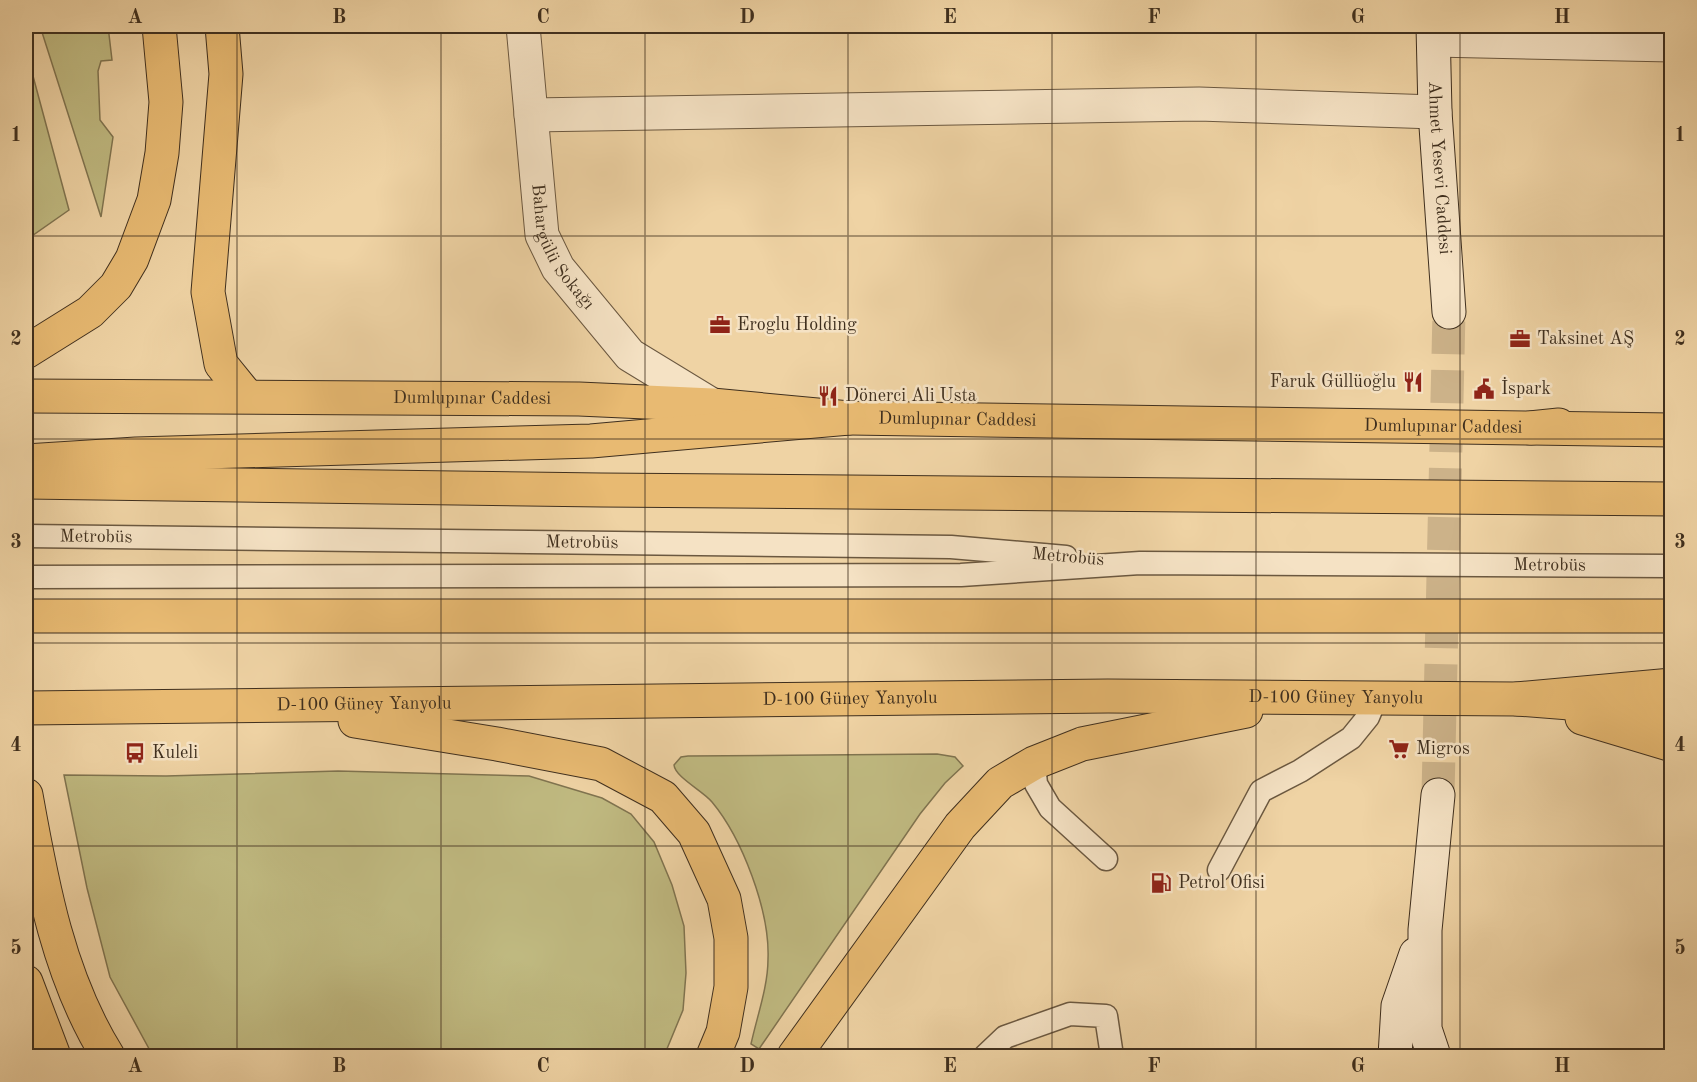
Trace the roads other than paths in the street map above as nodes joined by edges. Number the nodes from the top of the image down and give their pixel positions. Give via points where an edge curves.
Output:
1 (159, 26) edge
2 (222, 26) edge
3 (523, 26) edge
4 (1434, 33) edge
5 (1671, 45) edge
6 (1436, 112) junction
7 (531, 115) junction
8 (1449, 312) tunnel mouth
9 (26, 352) edge
10 (26, 396) edge
11 (247, 396) junction
12 (712, 405) junction
13 (1671, 414) edge
14 (849, 418) junction
15 (1530, 428) junction
16 (1671, 430) edge
17 (26, 461) edge
18 (26, 482) edge
19 (1671, 499) edge
20 (26, 536) edge
21 (1140, 563) junction
22 (1671, 566) edge
23 (26, 577) edge
24 (26, 616) edge
25 (1671, 616) edge
26 (1671, 685) edge
27 (1315, 697) junction
28 (1376, 698) junction
29 (1518, 699) junction
30 (258, 706) junction
31 (26, 708) edge
32 (1671, 711) edge
33 (1671, 744) edge
34 (1034, 763) junction
35 (26, 795) edge
36 (1438, 795) tunnel mouth
37 (1106, 859) dead end
38 (1219, 870) dead end
39 (1425, 930) junction
40 (26, 981) edge
41 (54, 1056) edge
42 (108, 1056) edge
43 (713, 1056) edge
44 (794, 1056) edge
45 (985, 1056) edge
46 (1112, 1056) edge
47 (1395, 1056) edge
48 (1434, 1056) edge

1 - 9 main road via 166,102 162,153 154,200 132,259 116,286 90,312
2 - 11 main road via 226,74 208,292 221,364
3 - 7 street, Bahargülü Sokağı
4 - 5 street
4 - 6 street, Ahmet Yesevi Caddesi
6 - 7 street via 1199,104
6 - 8 street, Ahmet Yesevi Caddesi
7 - 12 street, Bahargülü Sokağı via 542,235 558,268 630,355
10 - 11 main road, Dumlupınar Caddesi
11 - 12 main road, Dumlupınar Caddesi via 579,399
12 - 14 main road, Dumlupınar Caddesi
13 - 15 main road, Dumlupınar Caddesi
14 - 15 main road, Dumlupınar Caddesi
14 - 17 main road via 591,441 136,454
15 - 16 main road
18 - 19 main road
20 - 21 lane, Metrobüs via 951,547
21 - 22 lane, Metrobüs
21 - 23 lane, Metrobüs via 961,575
24 - 25 main road
26 - 29 main road
27 - 28 main road, D-100 Güney Yanyolu
27 - 30 main road, D-100 Güney Yanyolu
27 - 34 main road via 1082,744
28 - 29 main road, D-100 Güney Yanyolu
28 - 38 lane via 1368,717 1351,738 1261,791
29 - 32 main road, D-100 Güney Yanyolu
29 - 33 main road
30 - 31 main road, D-100 Güney Yanyolu
30 - 43 main road via 601,764 663,797 693,833 724,898 731,938 731,987 723,1032
34 - 37 lane via 1036,784 1050,808
34 - 44 main road via 1000,783 960,826
35 - 42 main road via 51,921 73,985
36 - 39 street
39 - 47 street via 1398,1006
39 - 48 street via 1425,1029
40 - 41 main road
45 - 46 lane via 1005,1037 1070,1014 1106,1016

